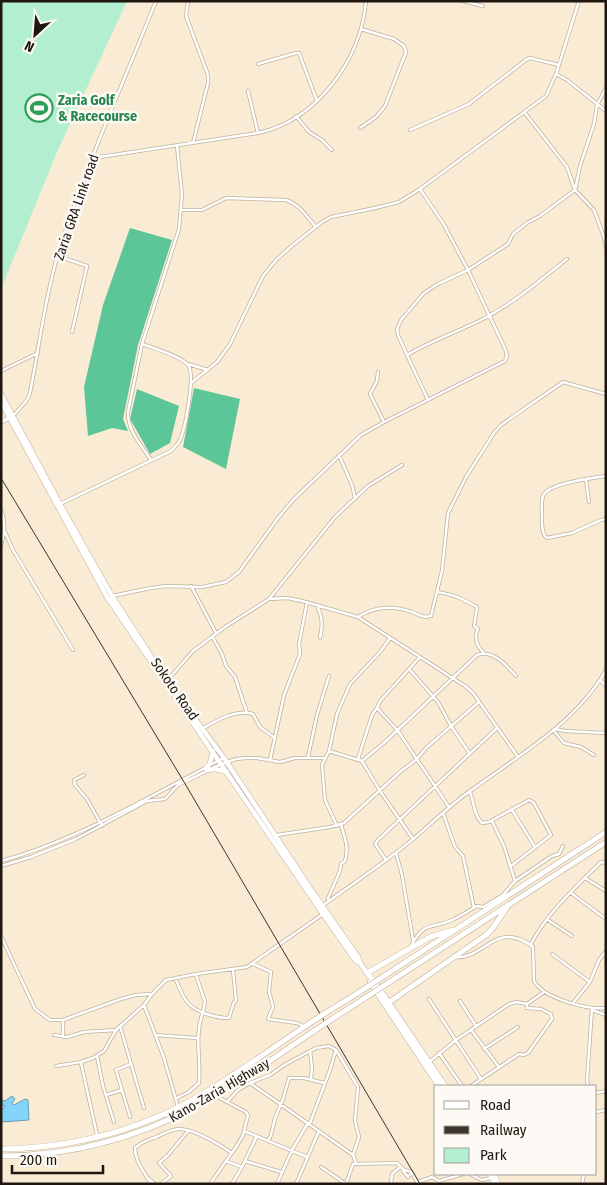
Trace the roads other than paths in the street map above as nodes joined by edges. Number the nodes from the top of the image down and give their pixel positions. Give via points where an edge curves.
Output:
1 (156, 1) edge
2 (188, 1) edge
3 (366, 1) edge
4 (463, 1) edge
5 (580, 1) edge
6 (483, 6) dead end
7 (361, 29) junction
8 (258, 64) dead end
9 (559, 65) junction
10 (556, 74) junction
11 (606, 88) edge
12 (248, 91) dead end
13 (317, 101) junction
14 (597, 105) junction
15 (606, 111) edge
16 (525, 113) junction
17 (296, 116) junction
18 (360, 128) dead end
19 (410, 130) dead end
20 (258, 133) junction
21 (193, 143) junction
22 (178, 146) junction
23 (332, 150) dead end
24 (93, 158) junction
25 (420, 189) junction
26 (575, 190) junction
27 (181, 210) junction
28 (316, 226) junction
29 (605, 237) edge
30 (606, 248) edge
31 (58, 256) junction
32 (567, 259) dead end
33 (468, 270) junction
34 (489, 316) junction
35 (72, 332) dead end
36 (142, 344) junction
37 (38, 353) junction
38 (407, 355) junction
39 (188, 364) junction
40 (208, 370) junction
41 (1, 371) edge
42 (378, 372) dead end
43 (191, 383) junction
44 (1, 394) edge
45 (606, 394) edge
46 (428, 400) junction
47 (1, 402) edge
48 (11, 417) junction
49 (1, 422) edge
50 (384, 422) junction
51 (339, 455) junction
52 (35, 460) junction
53 (151, 460) junction
54 (402, 465) dead end
55 (606, 476) edge
56 (586, 480) junction
57 (355, 498) junction
58 (590, 502) dead end
59 (60, 504) junction
60 (1, 510) edge
61 (606, 519) edge
62 (5, 532) junction
63 (1, 544) edge
64 (191, 586) junction
65 (437, 592) junction
66 (112, 596) junction
67 (268, 599) junction
68 (307, 602) junction
69 (320, 606) junction
70 (358, 617) junction
71 (216, 633) junction
72 (212, 636) junction
73 (320, 638) dead end
74 (390, 638) junction
75 (73, 650) dead end
76 (486, 654) junction
77 (420, 657) junction
78 (410, 670) junction
79 (606, 670) edge
80 (329, 676) dead end
81 (516, 676) dead end
82 (453, 678) junction
83 (600, 680) junction
84 (167, 681) junction
85 (606, 686) edge
86 (434, 696) junction
87 (479, 702) junction
88 (377, 708) junction
89 (247, 713) junction
90 (451, 726) junction
91 (497, 728) junction
92 (202, 729) junction
93 (554, 729) junction
94 (398, 730) junction
95 (605, 733) edge
96 (275, 738) junction
97 (213, 751) junction
98 (328, 751) junction
99 (470, 754) junction
100 (594, 755) dead end
101 (308, 757) junction
102 (518, 757) junction
103 (325, 758) junction
104 (358, 759) junction
105 (417, 759) junction
106 (270, 760) junction
107 (223, 761) junction
108 (362, 761) junction
109 (206, 769) junction
110 (227, 772) junction
111 (84, 775) dead end
112 (435, 786) junction
113 (380, 790) junction
114 (470, 791) junction
115 (449, 807) junction
116 (512, 810) junction
117 (443, 812) junction
118 (399, 820) junction
119 (492, 821) junction
120 (100, 823) junction
121 (339, 825) junction
122 (102, 826) junction
123 (606, 832) edge
124 (276, 835) junction
125 (413, 839) junction
126 (606, 842) edge
127 (563, 846) dead end
128 (535, 847) junction
129 (396, 852) junction
130 (386, 860) junction
131 (1, 861) edge
132 (606, 864) edge
133 (1, 866) edge
134 (511, 866) junction
135 (585, 878) junction
136 (515, 881) junction
137 (606, 891) edge
138 (570, 892) junction
139 (329, 901) junction
140 (510, 904) junction
141 (322, 906) junction
142 (474, 908) junction
143 (325, 913) junction
144 (606, 919) edge
145 (548, 920) junction
146 (462, 926) junction
147 (1, 936) edge
148 (572, 936) dead end
149 (414, 942) junction
150 (531, 944) junction
151 (410, 948) junction
152 (429, 948) junction
153 (606, 951) edge
154 (433, 954) junction
155 (552, 954) dead end
156 (454, 957) junction
157 (253, 964) junction
158 (233, 970) junction
159 (367, 973) junction
160 (196, 974) junction
161 (176, 978) junction
162 (371, 979) junction
163 (590, 982) junction
164 (544, 992) junction
165 (152, 994) junction
166 (429, 999) dead end
167 (460, 1001) dead end
168 (388, 1003) junction
169 (573, 1003) junction
170 (527, 1004) junction
171 (144, 1005) junction
172 (606, 1008) edge
173 (592, 1009) junction
174 (203, 1012) junction
175 (606, 1015) edge
176 (62, 1020) junction
177 (120, 1025) junction
178 (476, 1026) junction
179 (304, 1027) junction
180 (518, 1027) dead end
181 (116, 1030) junction
182 (470, 1030) junction
183 (54, 1035) dead end
184 (155, 1035) junction
185 (63, 1036) junction
186 (197, 1038) junction
187 (456, 1040) junction
188 (484, 1049) junction
189 (336, 1050) junction
190 (310, 1051) junction
191 (439, 1053) junction
192 (97, 1056) junction
193 (81, 1062) junction
194 (428, 1062) junction
195 (132, 1064) junction
196 (56, 1066) dead end
197 (499, 1067) junction
198 (311, 1079) junction
199 (481, 1079) junction
200 (250, 1082) junction
201 (324, 1083) junction
202 (438, 1085) edge
203 (444, 1085) edge
204 (461, 1085) edge
205 (472, 1085) edge
206 (588, 1085) edge
207 (122, 1090) junction
208 (106, 1096) junction
209 (215, 1096) junction
210 (176, 1098) junction
211 (226, 1102) junction
212 (281, 1105) junction
213 (178, 1107) junction
214 (144, 1108) dead end
215 (130, 1117) dead end
216 (114, 1122) dead end
217 (309, 1123) junction
218 (188, 1131) junction
219 (244, 1131) junction
220 (319, 1131) junction
221 (257, 1136) junction
222 (98, 1137) junction
223 (268, 1141) junction
224 (1, 1149) edge
225 (292, 1150) junction
226 (232, 1153) junction
227 (353, 1155) junction
228 (1, 1156) edge
229 (307, 1157) junction
230 (226, 1161) junction
231 (245, 1161) junction
232 (356, 1164) junction
233 (242, 1167) junction
234 (321, 1167) dead end
235 (281, 1172) junction
236 (412, 1172) junction
237 (460, 1175) edge
238 (472, 1175) edge
239 (492, 1175) edge
240 (146, 1177) junction
241 (417, 1182) edge
242 (151, 1184) edge
243 (155, 1184) edge
244 (161, 1184) edge
245 (210, 1184) edge
246 (232, 1184) edge
247 (277, 1184) edge
248 (296, 1184) edge
249 (346, 1184) edge
250 (391, 1184) edge
251 (495, 1184) edge
252 (498, 1184) edge

1 - 24 street, Zaria GRA Link road
2 - 21 street via 186,16 208,75
3 - 7 street
4 - 6 street
5 - 9 street
7 - 13 street via 340,74
7 - 18 street via 402,43 406,52 385,106
8 - 13 street via 299,53
9 - 10 street
9 - 19 street via 527,59 469,104
10 - 14 street
10 - 16 street via 546,96
11 - 14 street
12 - 20 street
13 - 17 street
14 - 15 street
14 - 26 street
16 - 25 street
16 - 26 street via 567,167
17 - 20 street
17 - 23 street via 309,132
20 - 21 street
21 - 22 street
22 - 24 street
22 - 27 street
24 - 31 street, Zaria GRA Link road
25 - 28 street via 399,202 331,217
25 - 33 street
26 - 29 street via 594,210
26 - 33 street via 513,234 508,244
27 - 28 street via 202,210 226,198 286,200 293,202
27 - 36 street via 177,238
28 - 40 street via 270,267 230,344
29 - 30 street
31 - 35 street via 87,266
31 - 37 street, Zaria GRA Link road
32 - 34 street via 526,293
33 - 34 street
33 - 38 street via 424,294 402,320 397,330
34 - 38 street
34 - 46 street via 507,359
36 - 39 street
36 - 53 street via 128,420
37 - 41 street
37 - 48 street, Zaria GRA Link road via 30,392
38 - 46 street
39 - 40 street
39 - 43 street
40 - 43 street
42 - 50 street via 370,394
43 - 53 street via 178,443 171,451
44 - 48 main road, Sokoto Road
45 - 65 street via 563,382 494,433 448,513
46 - 50 street
47 - 48 main road, Sokoto Road
48 - 49 street
48 - 52 main road, Sokoto Road
50 - 51 street via 361,435
51 - 57 street
51 - 64 street via 292,500 234,577 218,584
52 - 59 main road, Sokoto Road
52 - 97 main road, Sokoto Road via 107,597
53 - 59 street
54 - 57 street
55 - 56 street
56 - 58 street
56 - 61 street via 555,486 544,494 542,518 545,537 572,534
57 - 67 street via 317,538
59 - 66 main road, Sokoto Road
60 - 62 street
62 - 63 street
62 - 75 street
64 - 66 street via 151,588
64 - 71 street
65 - 70 street via 432,614 428,617 391,607 368,611
65 - 76 street via 458,596 477,607 474,626 478,629 475,634 480,649
66 - 84 main road, Sokoto Road
67 - 68 street
67 - 71 street
68 - 69 street
68 - 96 street via 300,654 284,695
69 - 70 street
69 - 73 street
70 - 74 street
71 - 72 street
72 - 84 street via 193,651
72 - 89 street via 235,677
74 - 77 street
74 - 98 street via 350,684 337,714
76 - 81 street via 500,659
76 - 82 street via 477,655
77 - 78 street
77 - 82 street
78 - 86 street
78 - 88 street
79 - 83 street
80 - 101 street
82 - 86 street
82 - 87 street
83 - 85 street
83 - 93 street
84 - 92 main road, Sokoto Road
86 - 90 street
86 - 94 street
87 - 90 street
87 - 91 street
88 - 94 street
88 - 104 street
89 - 92 street via 238,713
89 - 96 street via 253,714 260,727
90 - 99 street
90 - 105 street
91 - 99 street
91 - 102 street
92 - 107 main road, Sokoto Road
93 - 95 street
93 - 100 street via 564,743 582,746
93 - 102 street
94 - 105 street
94 - 108 street
96 - 106 street
97 - 107 main road, Sokoto Road
97 - 109 main road
98 - 103 street
98 - 104 street
99 - 112 street
101 - 103 street
101 - 106 street via 284,762
102 - 114 street
103 - 121 street via 322,765 325,800
104 - 108 street
105 - 112 street
105 - 113 street
106 - 107 street via 246,758
107 - 109 street
107 - 110 main road
107 - 124 main road, Sokoto Road
108 - 113 street
109 - 110 main road
109 - 120 street
109 - 122 street via 178,785 165,800 147,801
110 - 143 main road
111 - 120 street via 74,780 74,784
112 - 115 street
112 - 118 street
113 - 118 street
113 - 121 street
114 - 115 street
114 - 119 street via 479,822
115 - 117 street
116 - 119 street
116 - 128 street
116 - 128 street via 529,800 534,803 551,834
117 - 125 street
117 - 142 street via 455,847 463,856
118 - 125 street
118 - 130 street via 375,842
119 - 134 street
120 - 122 street
120 - 131 street via 35,851
121 - 124 street
121 - 139 street via 348,852
122 - 133 street via 55,848
123 - 146 highway
124 - 141 main road, Sokoto Road
125 - 129 street
126 - 140 highway, Kano-Zaria Highway
127 - 136 street via 559,854
128 - 134 street
129 - 130 street
129 - 149 street
130 - 139 street
132 - 135 street via 601,862
134 - 136 street
135 - 137 street
135 - 138 street
136 - 142 street via 503,895
138 - 144 street
138 - 145 street
139 - 141 street
140 - 154 highway, Kano-Zaria Highway
140 - 156 highway via 490,931
141 - 143 main road, Sokoto Road
142 - 149 street via 452,920 427,927
143 - 157 street
143 - 159 main road, Sokoto Road
145 - 148 street
145 - 150 street
146 - 151 highway
146 - 152 highway, Kano-Zaria Highway
147 - 176 street via 35,1009 50,1020
149 - 151 street
150 - 156 street via 504,937 472,954
150 - 164 street via 534,949 534,981
151 - 159 highway
152 - 154 highway
152 - 179 highway, Kano-Zaria Highway, bridge
153 - 163 street
154 - 209 highway, Kano-Zaria Highway, bridge
155 - 163 street
156 - 168 highway
157 - 158 street
157 - 179 street via 271,972 269,990 273,1007 268,1019
158 - 160 street
158 - 174 street via 236,999 231,1017 218,1018
159 - 162 highway
160 - 161 street
160 - 174 street via 204,1002
161 - 165 street via 166,980
161 - 174 street via 188,1003
162 - 168 highway
162 - 202 highway via 370,983
163 - 169 street
164 - 169 street
164 - 170 street
165 - 171 street
165 - 176 street via 121,999
166 - 187 street
167 - 178 street
168 - 194 highway
169 - 173 street
170 - 178 street via 509,1004
170 - 197 street via 528,1008 551,1014 552,1019 528,1053 519,1054
171 - 177 street
171 - 184 street
172 - 173 street
173 - 175 street
173 - 206 street
174 - 186 street
176 - 185 street
177 - 181 street
177 - 195 street
178 - 182 street
179 - 213 highway, Kano-Zaria Highway
180 - 188 street
181 - 185 street
181 - 192 street via 104,1051
182 - 187 street
182 - 188 street
183 - 185 street
184 - 186 street
184 - 210 street
186 - 210 street via 199,1083
187 - 191 street
187 - 199 street
188 - 197 street
189 - 190 street via 326,1045
189 - 201 street
189 - 227 street via 358,1086 355,1121 359,1137
190 - 198 street
190 - 200 street via 270,1075
191 - 194 street
191 - 204 street
192 - 193 street
192 - 208 street
193 - 196 street
193 - 222 street
194 - 203 highway
195 - 207 street via 116,1070
195 - 214 street
197 - 199 street
198 - 201 street
198 - 212 street via 289,1078
199 - 205 street
200 - 211 street
200 - 212 street
201 - 217 street
207 - 208 street
207 - 215 street
208 - 216 street
209 - 211 street
209 - 228 highway, Kano-Zaria Highway via 168,1120 110,1142 54,1154
210 - 213 street
211 - 219 street via 247,1113
212 - 217 street
212 - 223 street
213 - 222 highway, Kano-Zaria Highway
217 - 220 street
217 - 225 street
218 - 226 street
218 - 240 street via 172,1130 136,1146 136,1157
218 - 244 street via 159,1163 170,1176
219 - 221 street
219 - 226 street
220 - 227 street
220 - 229 street
221 - 223 street
221 - 231 street
222 - 224 highway, Kano-Zaria Highway via 48,1146
223 - 225 street
225 - 229 street
225 - 235 street
226 - 230 street
227 - 232 street
229 - 248 street
230 - 233 street
230 - 245 street
231 - 233 street
231 - 235 street
232 - 236 street via 397,1163
232 - 249 street via 352,1165
233 - 246 street
234 - 249 street
235 - 247 street
236 - 241 street
236 - 250 street via 408,1177 399,1166 392,1174
237 - 241 street via 439,1181 432,1177
238 - 239 street via 482,1180
239 - 251 highway
239 - 252 highway
240 - 242 street
240 - 243 street

